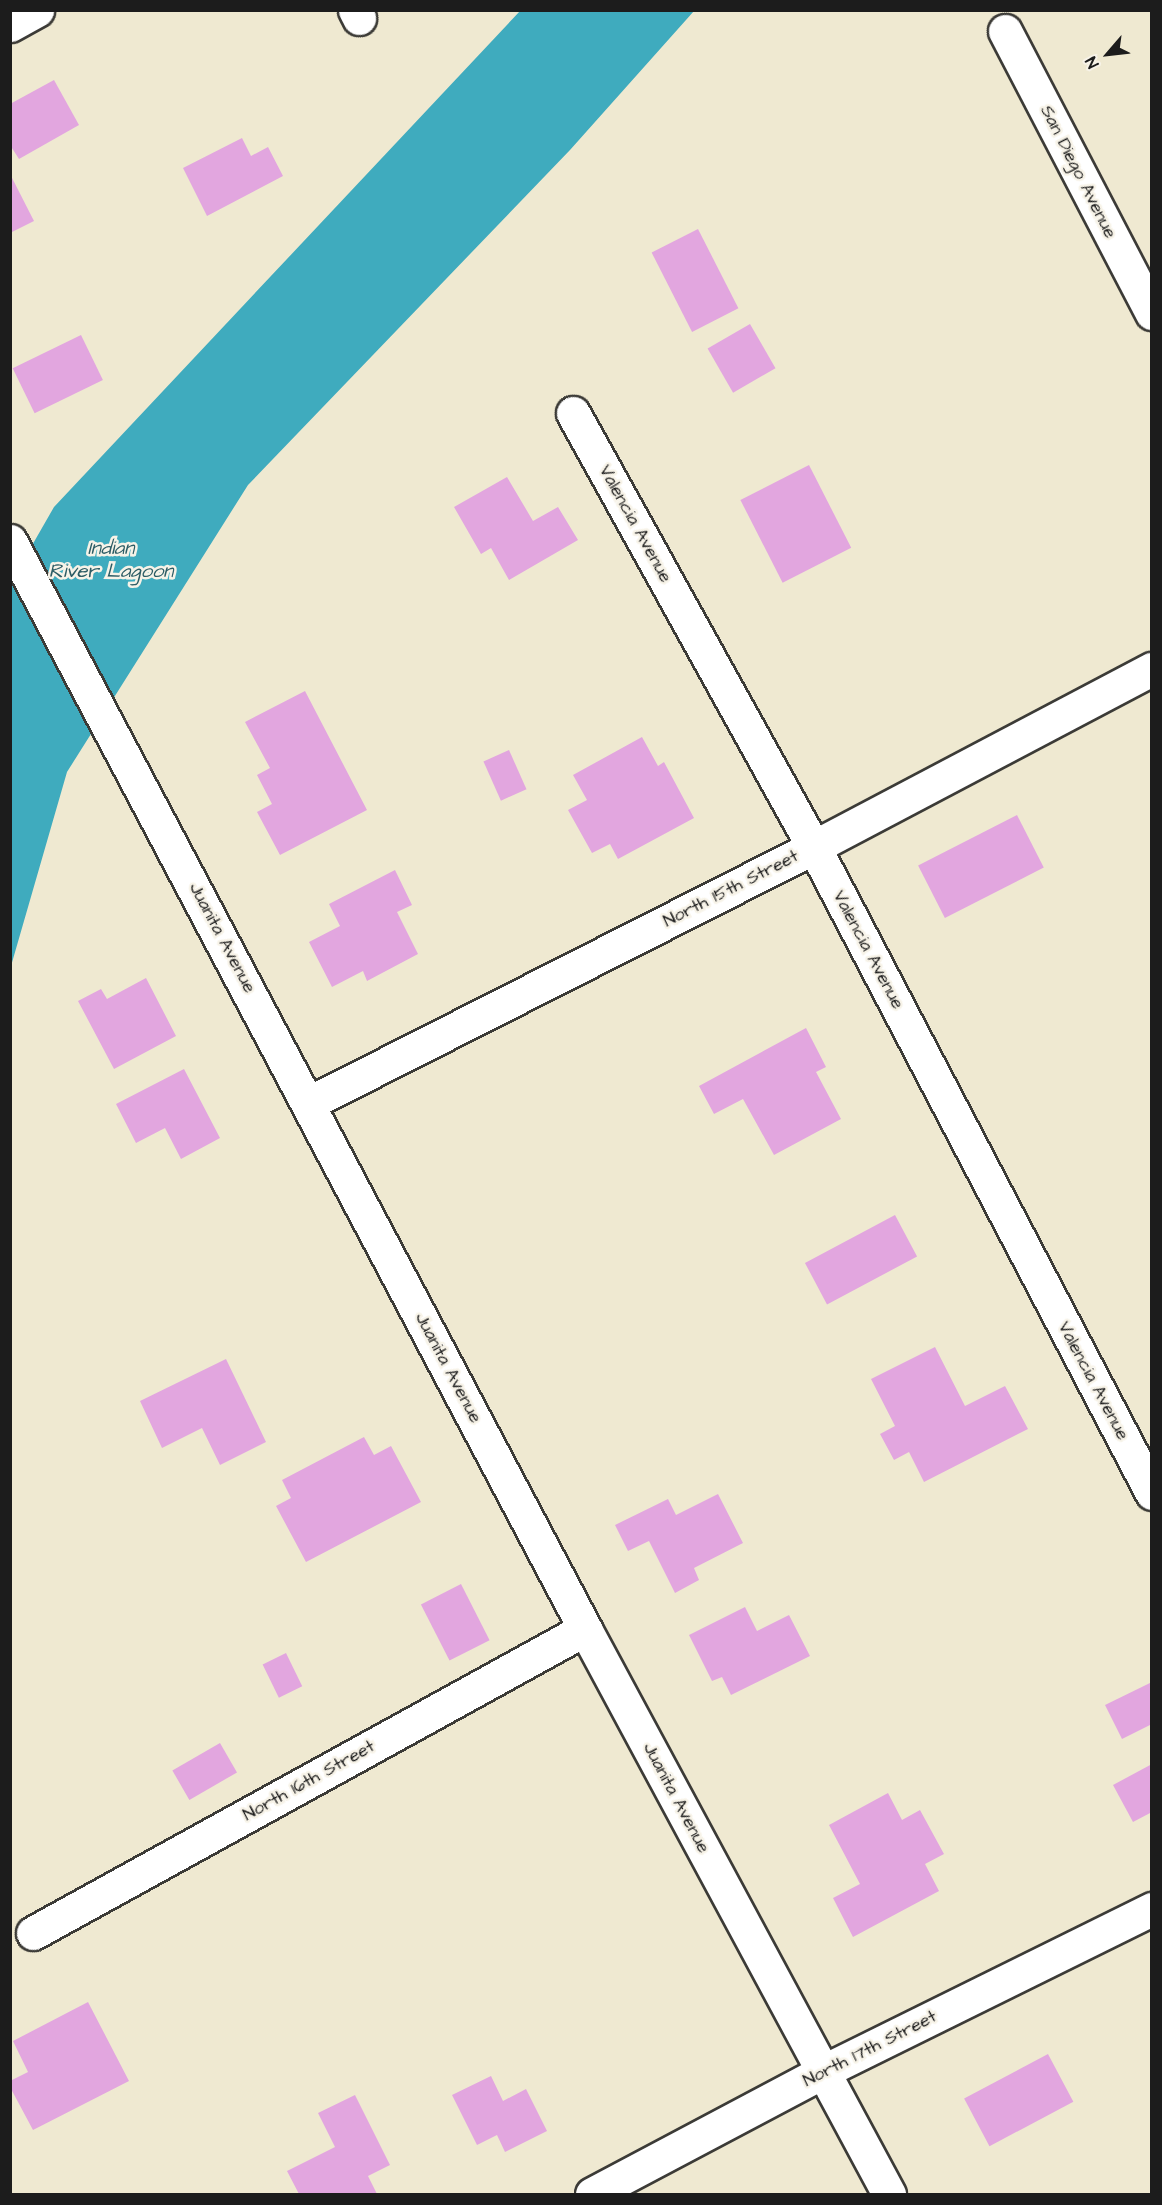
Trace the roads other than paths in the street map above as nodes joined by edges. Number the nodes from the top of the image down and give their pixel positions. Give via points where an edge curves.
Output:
1 (37, 10) edge
2 (10, 25) edge
3 (1005, 31) dead end
4 (1152, 313) edge
5 (573, 413) dead end
6 (10, 541) edge
7 (1152, 669) edge
8 (814, 847) junction
9 (309, 1103) junction
10 (1152, 1493) edge
11 (585, 1629) junction
12 (1152, 1909) edge
13 (33, 1933) dead end
14 (824, 2071) junction
15 (592, 2194) edge
16 (889, 2194) edge

1 - 2 street
3 - 4 street, San Diego Avenue
5 - 8 street, Valencia Avenue
6 - 9 street, Juanita Avenue
7 - 8 street, North 15th Street
8 - 9 street, North 15th Street
8 - 10 street, Valencia Avenue
9 - 11 street, Juanita Avenue
11 - 13 street, North 16th Street
11 - 14 street, Juanita Avenue
12 - 14 street, North 17th Street
14 - 15 street, North 17th Street
14 - 16 street, Juanita Avenue

